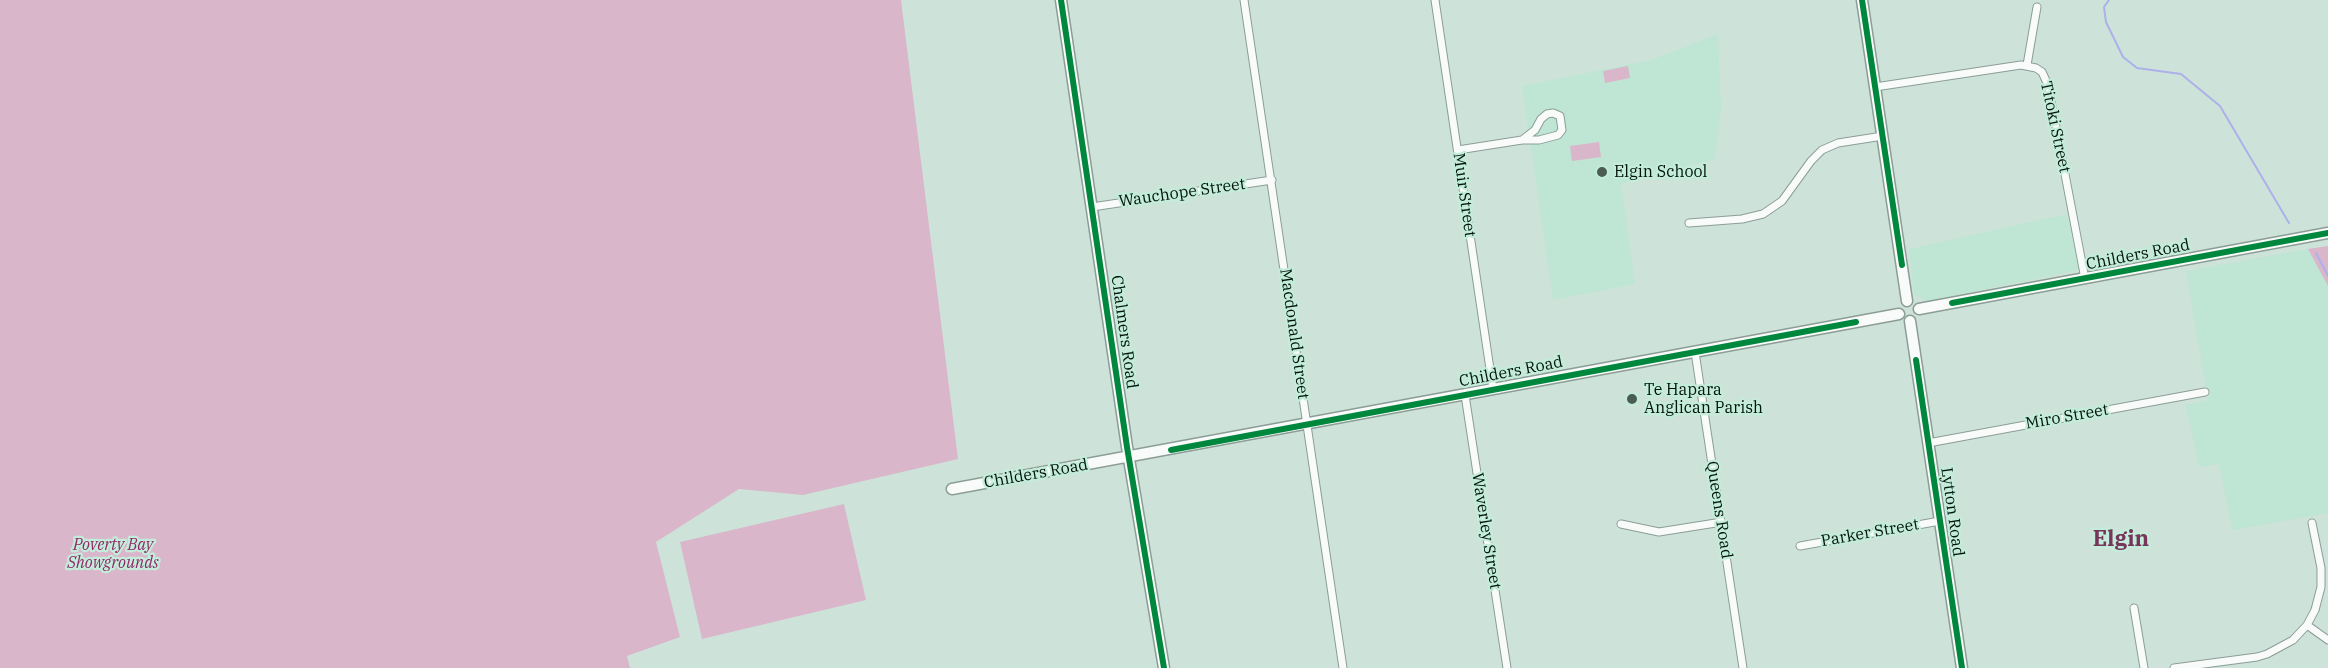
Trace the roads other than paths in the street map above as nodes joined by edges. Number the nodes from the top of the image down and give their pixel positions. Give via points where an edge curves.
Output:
1 (1061, 0) edge
2 (1244, 0) edge
3 (1435, 0) edge
4 (1862, 0) edge
5 (2037, 7) dead end
6 (2027, 65) junction
7 (1875, 87) junction
8 (1883, 136) junction
9 (1522, 140) junction
10 (1458, 150) junction
11 (1272, 180) junction
12 (1092, 207) junction
13 (1689, 223) dead end
14 (2328, 233) edge
15 (2085, 279) junction
16 (1907, 301) junction
17 (1919, 309) junction
18 (1899, 314) junction
19 (1910, 321) junction
20 (1695, 352) junction
21 (1493, 389) junction
22 (2205, 392) dead end
23 (1465, 395) junction
24 (1306, 424) junction
25 (1928, 443) junction
26 (1129, 458) junction
27 (951, 489) dead end
28 (1940, 521) junction
29 (1722, 522) junction
30 (2312, 523) dead end
31 (1621, 524) dead end
32 (1800, 546) dead end
33 (2134, 608) dead end
34 (2307, 625) junction
35 (2328, 640) edge
36 (1164, 668) edge
37 (1343, 668) edge
38 (1507, 668) edge
39 (1743, 668) edge
40 (1962, 668) edge
41 (2144, 668) edge
42 (2174, 668) edge

1 - 12 street, Chalmers Road
2 - 11 street, Macdonald Street
3 - 10 street, Muir Street
4 - 7 street
5 - 6 street
6 - 7 street, Titoki Street
6 - 15 street, Titoki Street via 2042,72 2048,85
7 - 8 street
8 - 13 street via 1838,143 1822,150 1782,201 1763,214
8 - 16 street
9 - 9 street via 1547,114 1560,116 1562,130 1558,135
9 - 10 street
10 - 21 street, Muir Street
11 - 12 street, Wauchope Street
11 - 24 street, Macdonald Street
12 - 26 street, Chalmers Road
14 - 15 street, Childers Road
15 - 17 street, Childers Road
16 - 17 street
16 - 18 street via 1901,304
17 - 19 street via 1918,317
18 - 19 street
18 - 20 street, Childers Road
19 - 25 street, Lytton Road
20 - 21 street, Childers Road
20 - 29 street, Queens Road
21 - 23 street, Childers Road
22 - 25 street, Miro Street
23 - 24 street, Childers Road
23 - 38 street, Waverley Street
24 - 26 street, Childers Road
24 - 37 street, Macdonald Street
25 - 28 street, Lytton Road
26 - 27 street, Childers Road
26 - 36 street, Chalmers Road
28 - 32 street, Parker Street
28 - 40 street, Lytton Road
29 - 31 street via 1659,532
29 - 39 street, Queens Road
30 - 34 street via 2321,587
33 - 41 street
34 - 35 street
34 - 42 street via 2293,640 2267,654

